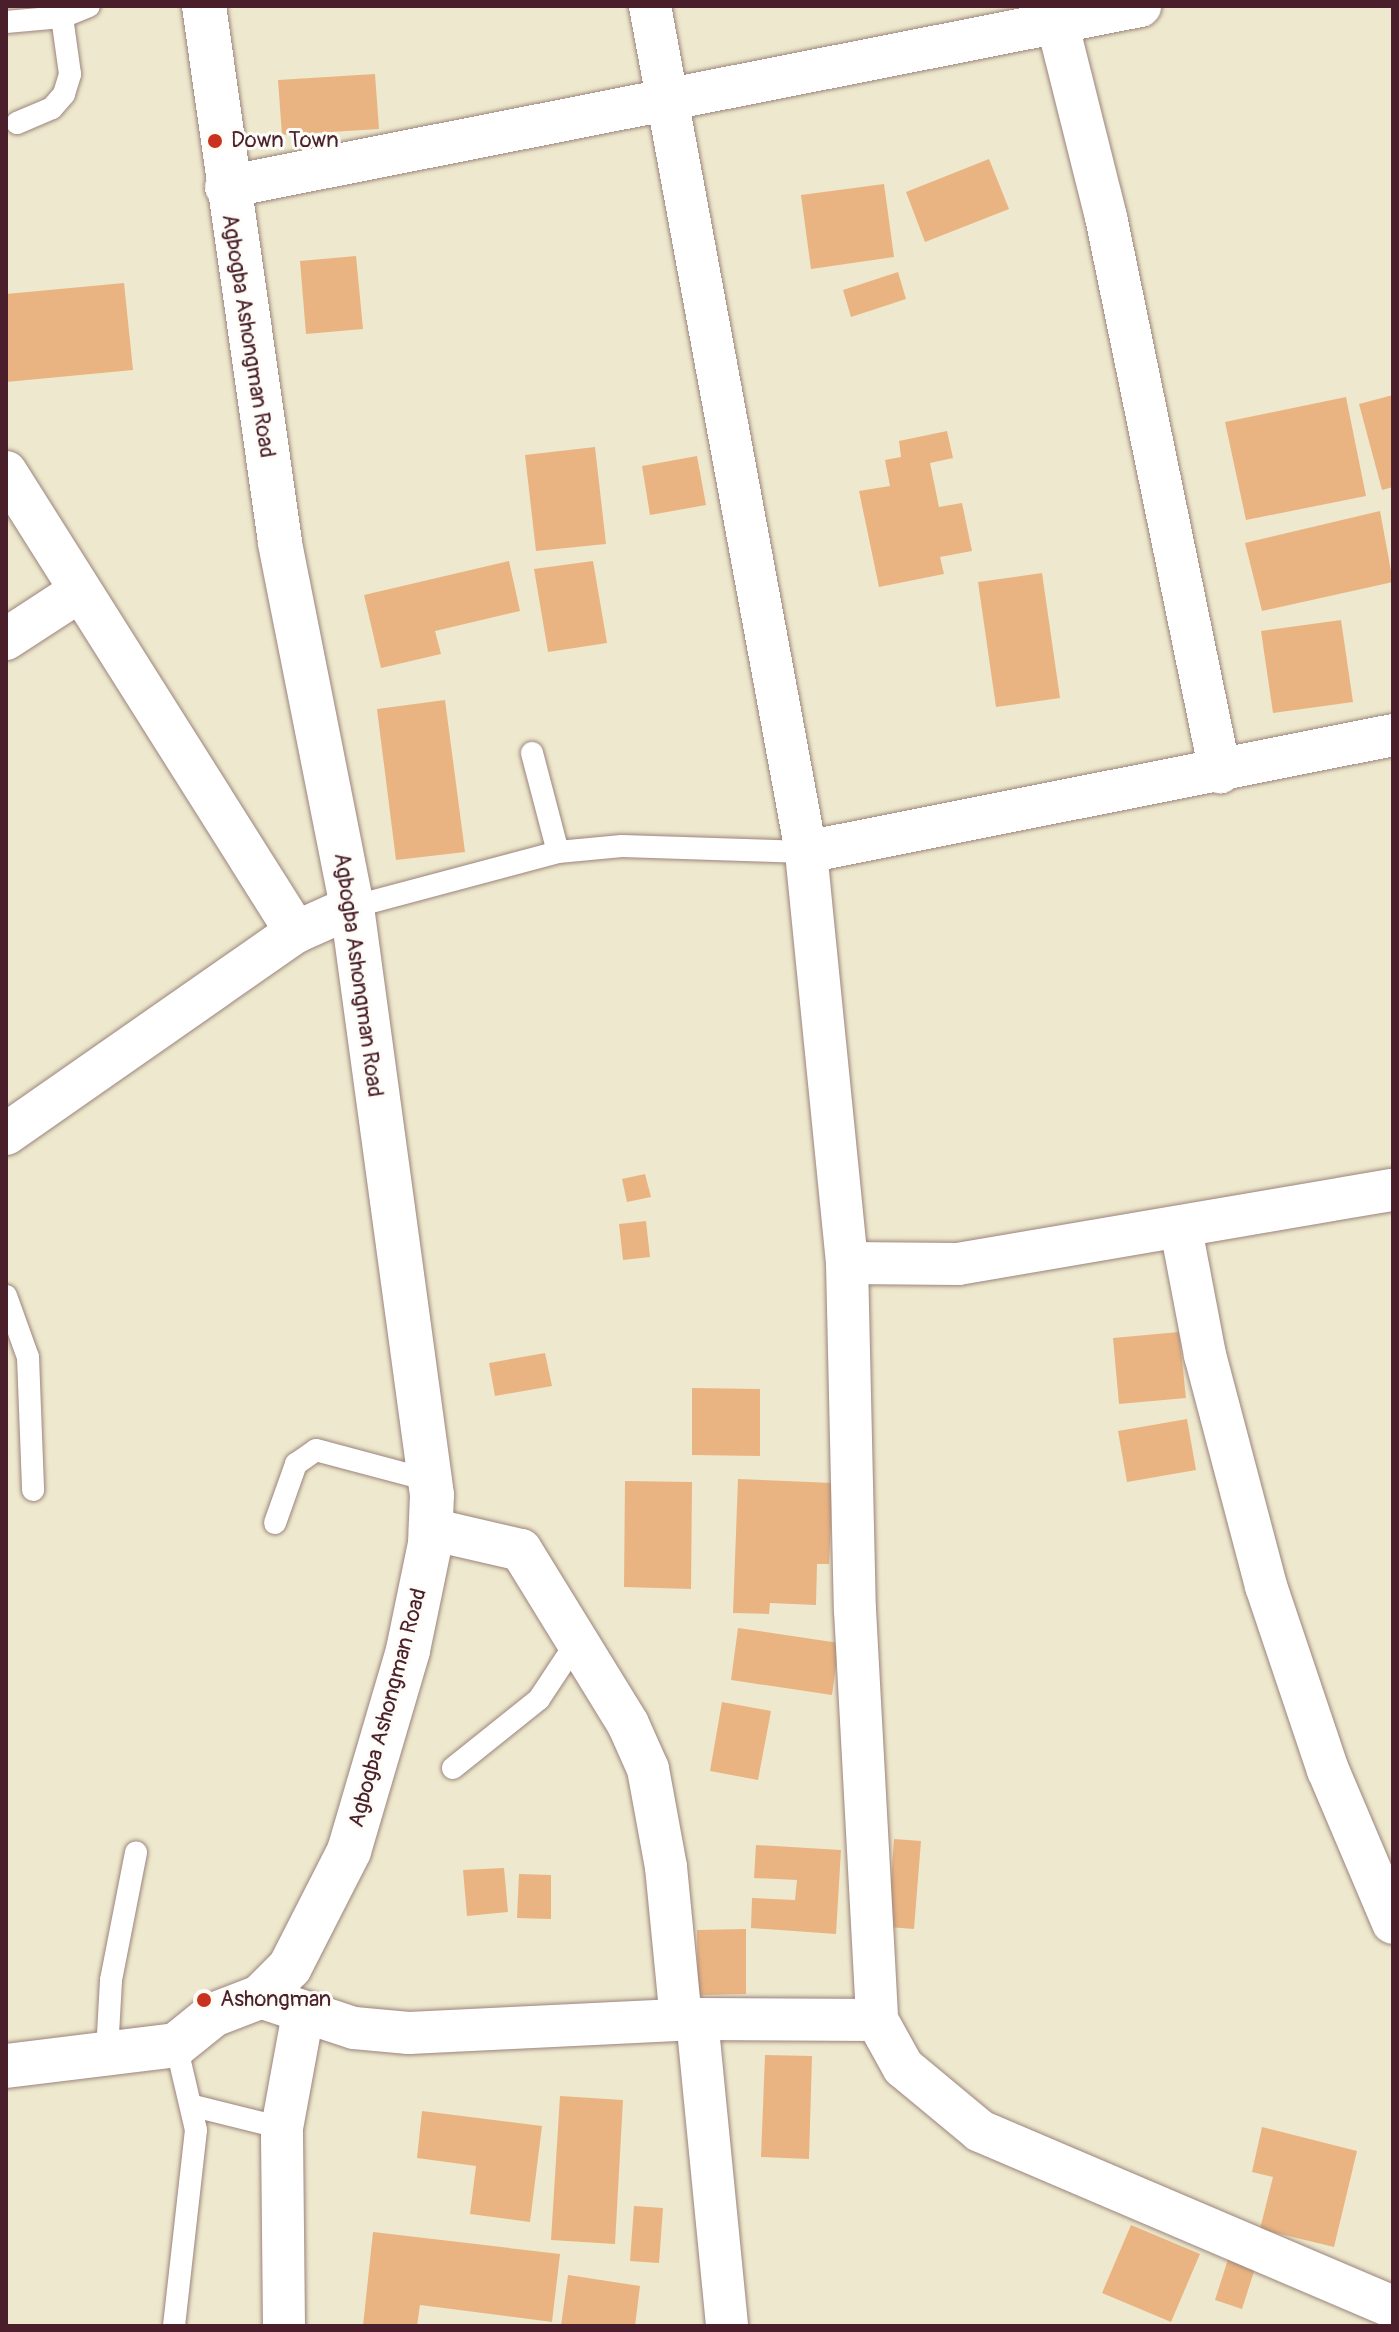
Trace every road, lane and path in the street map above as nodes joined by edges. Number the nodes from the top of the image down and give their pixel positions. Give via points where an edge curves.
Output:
1 (89, 6) edge
2 (204, 6) edge
3 (650, 6) edge
4 (1140, 6) edge
5 (1055, 16) edge
6 (62, 17) junction
7 (6, 22) edge
8 (666, 104) junction
9 (17, 123) dead end
10 (226, 187) junction
11 (6, 472) edge
12 (78, 592) junction
13 (6, 639) edge
14 (1393, 735) edge
15 (532, 753) dead end
16 (1220, 772) junction
17 (558, 852) junction
18 (806, 852) junction
19 (352, 907) junction
20 (296, 932) junction
21 (6, 1134) edge
22 (1393, 1190) edge
23 (1181, 1229) junction
24 (847, 1263) junction
25 (6, 1296) edge
26 (429, 1480) junction
27 (33, 1490) dead end
28 (275, 1523) dead end
29 (430, 1529) junction
30 (578, 1640) junction
31 (453, 1768) dead end
32 (136, 1852) dead end
33 (1393, 1923) edge
34 (260, 1997) junction
35 (303, 2014) junction
36 (689, 2019) junction
37 (877, 2020) junction
38 (176, 2045) junction
39 (107, 2052) junction
40 (6, 2066) edge
41 (194, 2106) junction
42 (282, 2128) junction
43 (1393, 2307) edge
44 (174, 2326) edge
45 (284, 2326) edge
46 (727, 2326) edge

1 - 6 lane
2 - 10 street, Agbogba Ashongman Road
3 - 8 street
4 - 5 street
5 - 8 street
5 - 16 street via 1109,232
6 - 7 lane
6 - 9 lane via 70,74 64,94 52,108
8 - 10 street
8 - 18 street
10 - 19 street, Agbogba Ashongman Road via 280,542
11 - 12 street
12 - 13 street
12 - 20 street
14 - 16 street
15 - 17 lane
16 - 18 street
17 - 18 lane
17 - 19 lane
18 - 24 street
19 - 20 street
19 - 26 street, Agbogba Ashongman Road
20 - 21 street
22 - 23 street
23 - 24 street via 958,1264
23 - 33 street via 1205,1355 1266,1586 1328,1770
24 - 37 street via 855,1610
25 - 27 lane via 28,1357
26 - 28 lane via 316,1450 296,1464
26 - 29 street, Agbogba Ashongman Road
29 - 30 street via 521,1550
29 - 34 street, Agbogba Ashongman Road via 387,1728 349,1851 311,1931
30 - 31 lane via 539,1699
30 - 36 street via 648,1769
32 - 39 lane via 111,1980
34 - 35 street
34 - 38 street via 213,2015
35 - 36 street via 409,2033
35 - 42 street
36 - 37 street
36 - 46 street
37 - 43 street via 903,2067 980,2131
38 - 39 street
38 - 41 lane
39 - 40 street
41 - 42 lane
41 - 44 lane
42 - 45 street

